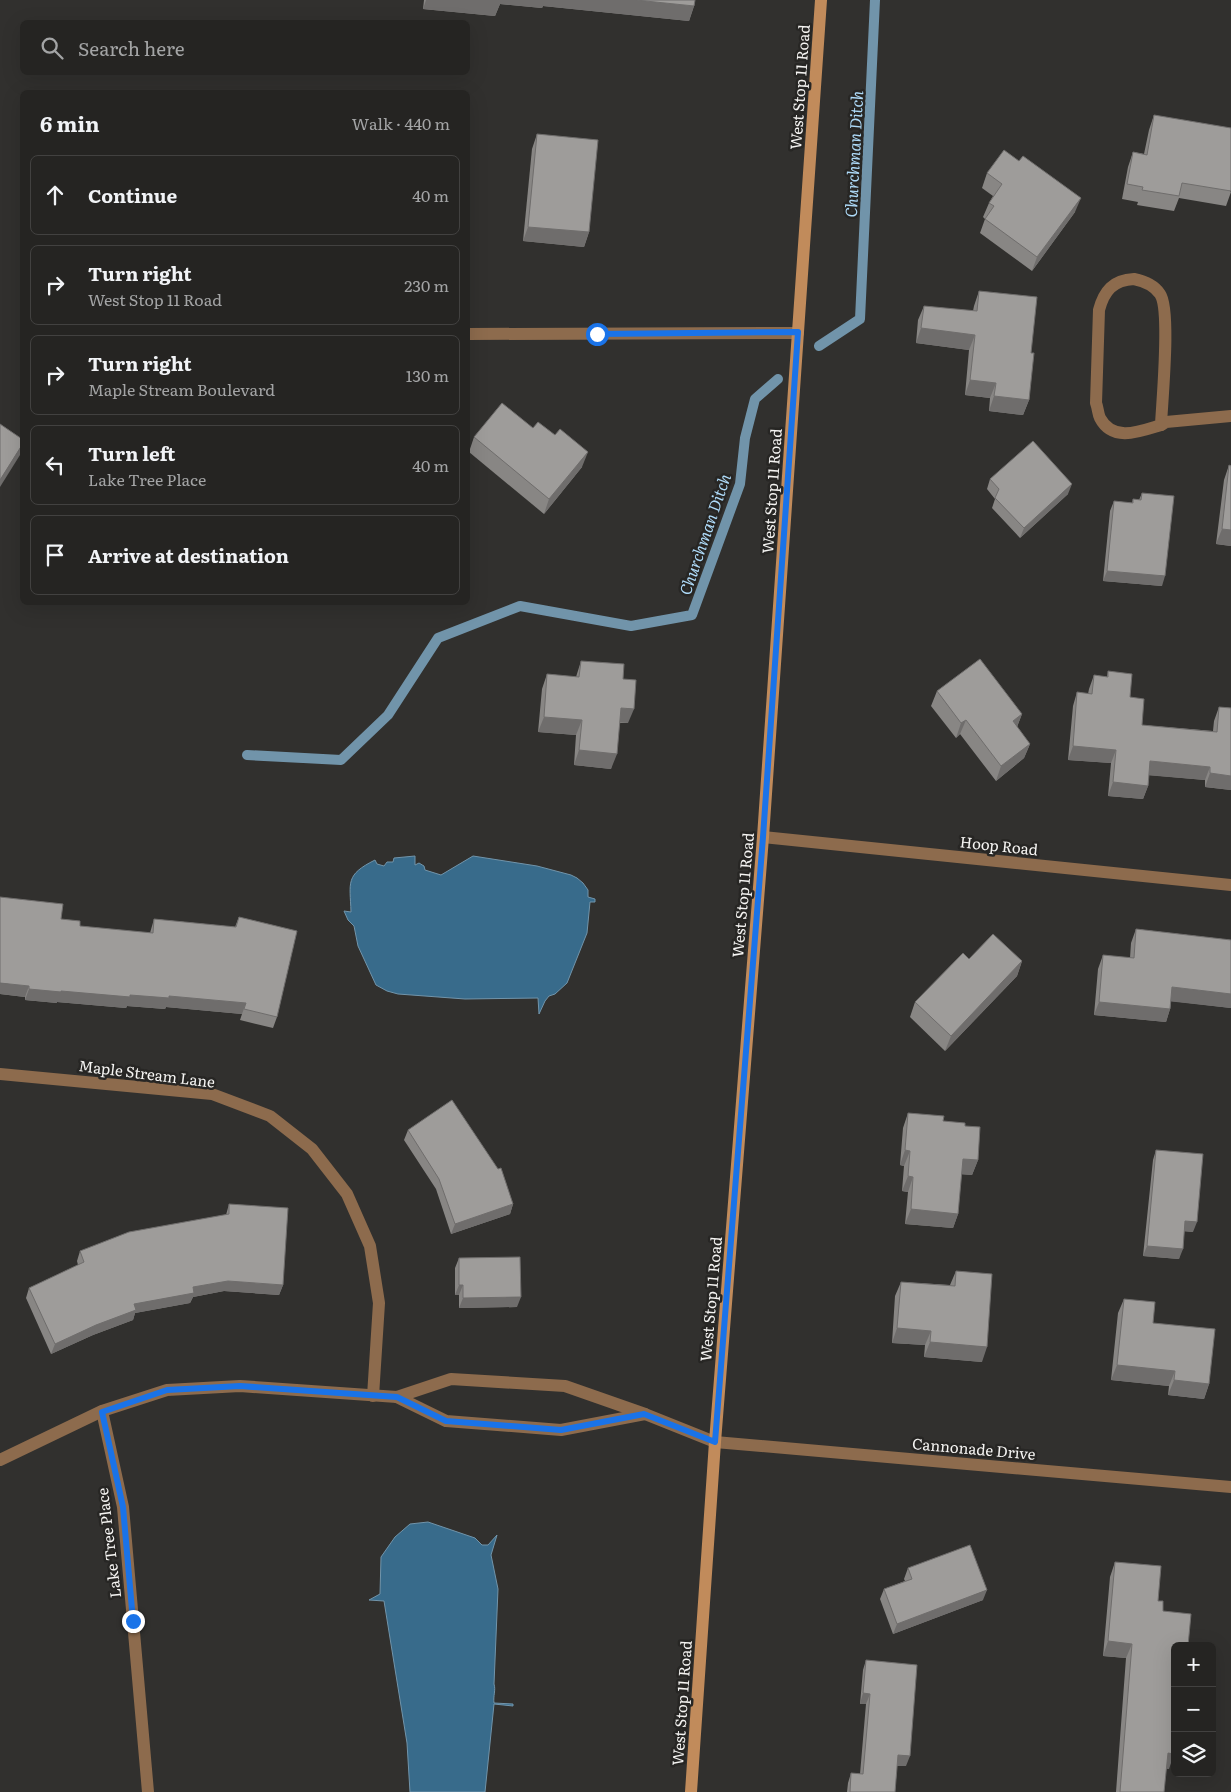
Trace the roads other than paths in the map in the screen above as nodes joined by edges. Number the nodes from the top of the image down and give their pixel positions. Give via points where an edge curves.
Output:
1 (821, 0) edge
2 (798, 332) junction
3 (470, 334) edge
4 (1231, 416) edge
5 (1161, 425) junction
6 (763, 837) junction
7 (1231, 885) edge
8 (0, 1074) edge
9 (373, 1396) junction
10 (397, 1397) junction
11 (102, 1412) junction
12 (644, 1414) junction
13 (715, 1442) junction
14 (0, 1460) edge
15 (1231, 1486) edge
16 (148, 1792) edge
17 (691, 1792) edge

1 - 2 main road, West Stop 11 Road
2 - 3 street
2 - 6 main road, West Stop 11 Road
4 - 5 street
5 - 5 street via 1140,433 1124,434 1110,429 1099,416 1096,403 1099,310 1103,297 1122,280 1134,279 1150,285 1161,294 1165,307
6 - 7 street, Hoop Road
6 - 13 main road, West Stop 11 Road
8 - 9 street, Maple Stream Lane via 212,1094 270,1116 312,1149 347,1194 370,1246 379,1303
9 - 10 street
9 - 11 street via 240,1386 167,1390
10 - 12 street via 446,1421 561,1430
10 - 12 street, Cannonade Drive via 451,1379 566,1386
11 - 14 street
11 - 16 street, Lake Tree Place via 123,1507
12 - 13 street, Cannonade Drive
13 - 15 street, Cannonade Drive
13 - 17 main road, West Stop 11 Road

